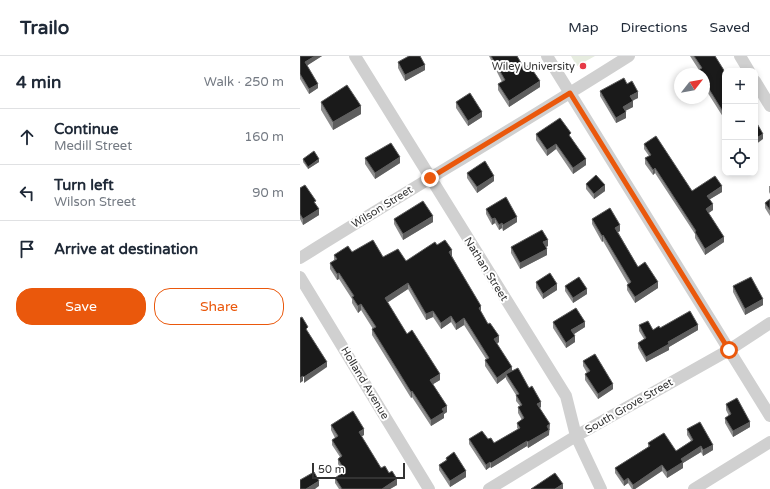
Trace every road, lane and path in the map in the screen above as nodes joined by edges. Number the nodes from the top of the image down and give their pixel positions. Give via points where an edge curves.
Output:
1 (355, 56) edge
2 (547, 56) edge
3 (628, 56) edge
4 (740, 56) edge
5 (747, 68) edge
6 (758, 86) edge
7 (570, 93) junction
8 (770, 106) edge
9 (430, 178) junction
10 (300, 258) edge
11 (300, 277) edge
12 (770, 323) edge
13 (729, 350) junction
14 (770, 416) edge
15 (576, 436) junction
16 (770, 442) edge
17 (429, 489) edge
18 (489, 489) edge
19 (601, 489) edge
20 (694, 489) edge

1 - 9 street, Nathan Street
2 - 7 street
3 - 7 street, Wilson Street
4 - 5 street
6 - 8 street
7 - 9 street, Wilson Street
7 - 13 street
9 - 10 street, Wilson Street
9 - 15 street, Nathan Street via 566,396
11 - 17 street, Holland Avenue
12 - 13 street, South Grove Street
13 - 14 street
13 - 15 street, South Grove Street
15 - 18 street, South Grove Street
15 - 19 street, Nathan Street
16 - 20 street

